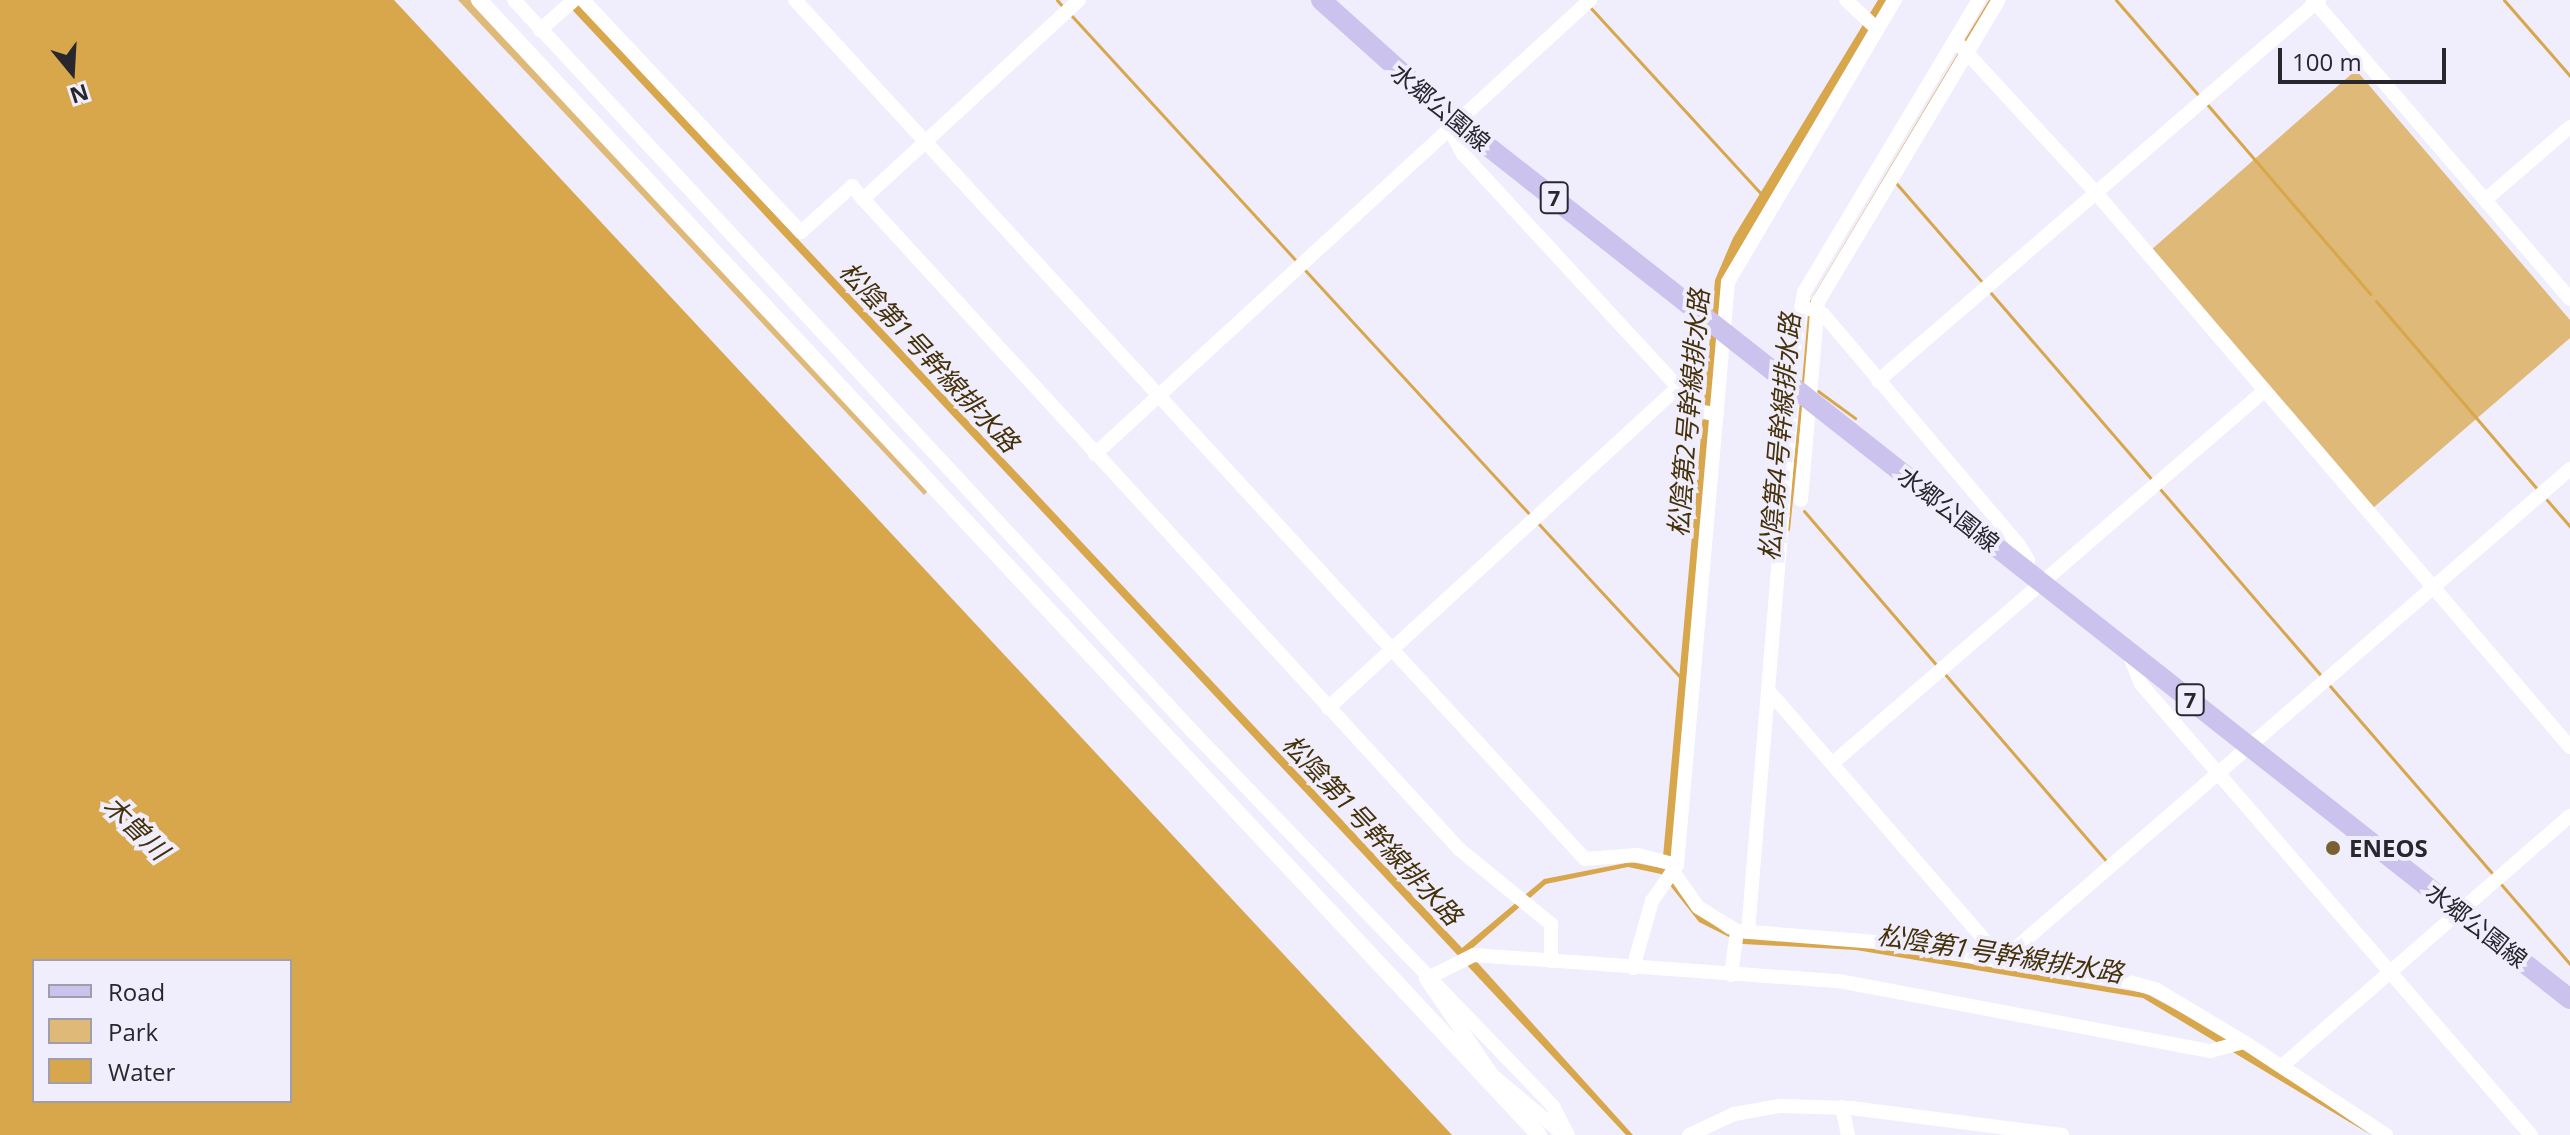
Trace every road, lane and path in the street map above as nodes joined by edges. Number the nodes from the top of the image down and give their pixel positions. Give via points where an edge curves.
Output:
1 (479, 0) edge
2 (514, 0) edge
3 (583, 0) edge
4 (795, 0) edge
5 (1079, 0) edge
6 (1590, 0) edge
7 (1846, 0) edge
8 (1895, 0) edge
9 (1979, 0) edge
10 (1999, 0) edge
11 (2316, 1) edge
12 (569, 4) edge
13 (1326, 4) edge
14 (1872, 25) junction
15 (540, 30) junction
16 (1963, 45) junction
17 (1453, 126) junction
18 (2570, 127) edge
19 (925, 142) junction
20 (2096, 193) junction
21 (863, 199) junction
22 (2485, 200) junction
23 (2570, 299) edge
24 (1809, 308) junction
25 (1717, 328) junction
26 (1878, 381) junction
27 (1678, 387) junction
28 (2264, 391) junction
29 (1799, 393) junction
30 (1159, 396) junction
31 (1710, 413) junction
32 (1095, 454) junction
33 (2570, 469) edge
34 (1801, 500) dead end
35 (2023, 567) junction
36 (2042, 582) junction
37 (2433, 588) junction
38 (1392, 649) junction
39 (2128, 652) junction
40 (1771, 692) junction
41 (1328, 708) junction
42 (2250, 747) junction
43 (2570, 747) edge
44 (1834, 762) junction
45 (2218, 774) junction
46 (2570, 816) edge
47 (1671, 871) junction
48 (2460, 912) junction
49 (1739, 935) junction
50 (2002, 960) junction
51 (1551, 961) junction
52 (1633, 968) junction
53 (2390, 972) junction
54 (1731, 975) junction
55 (1426, 979) junction
56 (2570, 999) edge
57 (2242, 1043) junction
58 (2282, 1066) junction
59 (1490, 1078) junction
60 (1842, 1107) junction
61 (1539, 1135) edge
62 (1566, 1135) edge
63 (1689, 1135) edge
64 (1848, 1135) edge
65 (2062, 1135) edge
66 (2386, 1135) edge
67 (2531, 1135) edge

1 - 59 street
2 - 15 street
3 - 21 street via 801,232 852,186
4 - 19 street
5 - 19 street
6 - 17 street
7 - 14 street
8 - 14 street
9 - 16 street
10 - 16 street
11 - 20 street
11 - 22 street
12 - 15 street
13 - 17 main road, 水郷公園線 / 7
14 - 25 street via 1740,252
15 - 55 street
16 - 20 street
16 - 24 street
17 - 25 main road, 水郷公園線 / 7
17 - 27 street via 1463,154
17 - 30 street
18 - 22 street
19 - 21 street
19 - 30 street
20 - 26 street
20 - 28 street
21 - 32 street
22 - 23 street
24 - 26 street
24 - 29 street
24 - 29 street
25 - 29 main road, 水郷公園線 / 7
25 - 31 street
26 - 35 street via 2019,545 2028,560
27 - 31 street
27 - 38 street
28 - 36 street
28 - 37 street
29 - 34 street
29 - 35 main road, 水郷公園線 / 7
29 - 40 street
30 - 32 street
30 - 38 street
31 - 47 street
32 - 41 street
33 - 37 street
35 - 36 main road, 水郷公園線 / 7
36 - 39 main road, 水郷公園線 / 7
36 - 44 street
37 - 42 street
37 - 43 street
38 - 41 street
38 - 47 street via 1585,859 1638,855
39 - 42 main road, 水郷公園線 / 7
39 - 45 street via 2141,684
40 - 44 street
40 - 49 street
41 - 51 street via 1519,903 1551,924
42 - 45 street
42 - 48 main road, 水郷公園線 / 7
44 - 50 street
45 - 50 street
45 - 53 street
46 - 48 street
47 - 49 street via 1698,907
47 - 52 street via 1643,921
48 - 53 street
48 - 56 main road, 水郷公園線 / 7
49 - 50 street
49 - 54 street
50 - 57 street via 2141,984
51 - 52 street
51 - 55 street via 1466,958
52 - 54 street
53 - 58 street
53 - 67 street
54 - 57 street via 1839,981 2224,1050
55 - 59 street
55 - 62 street via 1553,1106
57 - 58 street
58 - 66 street
59 - 61 street
59 - 62 street
60 - 63 street via 1755,1109
60 - 64 street
60 - 65 street

